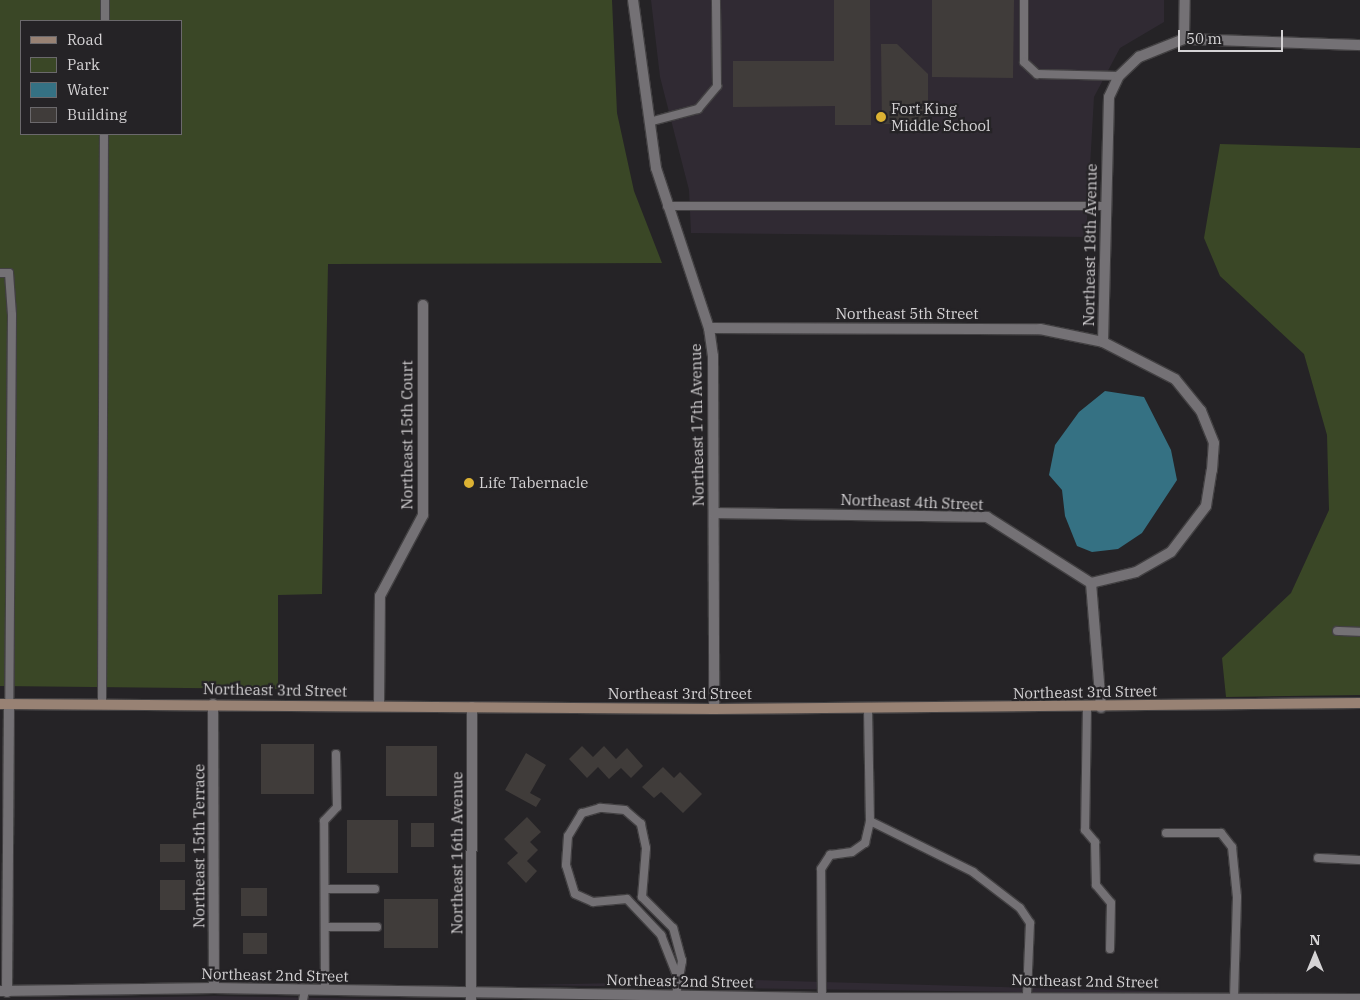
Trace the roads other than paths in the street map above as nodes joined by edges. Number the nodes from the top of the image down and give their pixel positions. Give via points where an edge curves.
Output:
1 (105, 0) edge
2 (633, 0) edge
3 (716, 0) edge
4 (1024, 0) edge
5 (1185, 0) edge
6 (105, 20) edge
7 (1184, 39) junction
8 (1360, 44) edge
9 (1119, 76) junction
10 (649, 122) junction
11 (104, 135) edge
12 (667, 206) junction
13 (1107, 206) junction
14 (0, 273) edge
15 (423, 305) dead end
16 (709, 328) junction
17 (1102, 342) junction
18 (714, 513) junction
19 (1091, 583) junction
20 (1337, 631) dead end
21 (1360, 632) edge
22 (102, 702) junction
23 (1360, 703) edge
24 (4, 704) edge
25 (213, 704) junction
26 (379, 706) junction
27 (472, 707) junction
28 (1087, 708) junction
29 (1101, 708) junction
30 (714, 709) junction
31 (868, 709) junction
32 (336, 754) dead end
33 (870, 821) junction
34 (4, 830) edge
35 (1166, 833) dead end
36 (1318, 858) dead end
37 (1360, 860) edge
38 (325, 889) junction
39 (375, 889) dead end
40 (325, 927) junction
41 (377, 927) dead end
42 (1110, 949) dead end
43 (676, 973) junction
44 (214, 988) junction
45 (325, 990) junction
46 (5, 994) edge
47 (304, 995) edge
48 (676, 995) junction
49 (471, 996) edge
50 (1027, 996) junction
51 (536, 997) edge
52 (822, 998) junction
53 (984, 998) edge
54 (1234, 998) junction
55 (1249, 999) edge
56 (1360, 999) edge

1 - 6 lane
2 - 10 street, Northeast 17th Avenue
3 - 10 lane via 717,86 698,109
4 - 9 lane via 1024,62 1037,74
5 - 7 street
7 - 8 street
7 - 9 street, Northeast 18th Avenue via 1139,57
9 - 13 street, Northeast 18th Avenue via 1109,97 1106,122
10 - 12 street, Northeast 17th Avenue
11 - 22 lane
12 - 13 lane
12 - 16 street, Northeast 17th Avenue
13 - 17 street, Northeast 18th Avenue
14 - 24 lane via 9,273 12,315
15 - 26 street, Northeast 15th Court via 423,515 380,596
16 - 17 street, Northeast 5th Street via 1040,329
16 - 18 street, Northeast 17th Avenue
17 - 19 street, Northeast 18th Avenue via 1175,379 1201,411 1214,443 1206,506 1171,552 1136,572
18 - 19 street, Northeast 4th Street via 987,517
18 - 30 street, Northeast 17th Avenue
19 - 29 street
20 - 21 lane
22 - 24 street, Northeast 3rd Street
22 - 25 street, Northeast 3rd Street
23 - 29 street, Northeast 3rd Street
24 - 34 street
25 - 26 street, Northeast 3rd Street
25 - 44 street, Northeast 15th Terrace
26 - 27 street, Northeast 3rd Street
27 - 30 street, Northeast 3rd Street
27 - 49 street, Northeast 16th Avenue
28 - 29 street, Northeast 3rd Street
28 - 31 street, Northeast 3rd Street
28 - 42 lane via 1085,830 1095,842 1096,885 1111,903
30 - 31 street, Northeast 3rd Street
31 - 33 lane
32 - 38 lane via 338,807 324,821
33 - 50 lane via 973,872 1020,908 1030,923
33 - 52 lane via 865,843 852,852 830,856 821,869
34 - 46 street
35 - 54 lane via 1221,833 1232,847 1238,897
36 - 37 lane
38 - 39 lane
38 - 40 lane
40 - 41 lane
40 - 45 lane
43 - 43 lane via 682,961 673,928 642,896 646,848 641,824 625,810 600,808 582,813 568,836 566,864 575,894 593,902 627,899 661,935
43 - 48 lane
44 - 46 street, Northeast 2nd Street
44 - 47 street, Northeast 2nd Street
45 - 47 street, Northeast 2nd Street
45 - 49 street, Northeast 2nd Street
48 - 51 street, Northeast 2nd Street
48 - 52 street, Northeast 2nd Street
49 - 51 street, Northeast 2nd Street
50 - 53 street, Northeast 2nd Street
50 - 54 street, Northeast 2nd Street
52 - 53 street, Northeast 2nd Street
54 - 55 street, Northeast 2nd Street
55 - 56 street, Northeast 2nd Street

